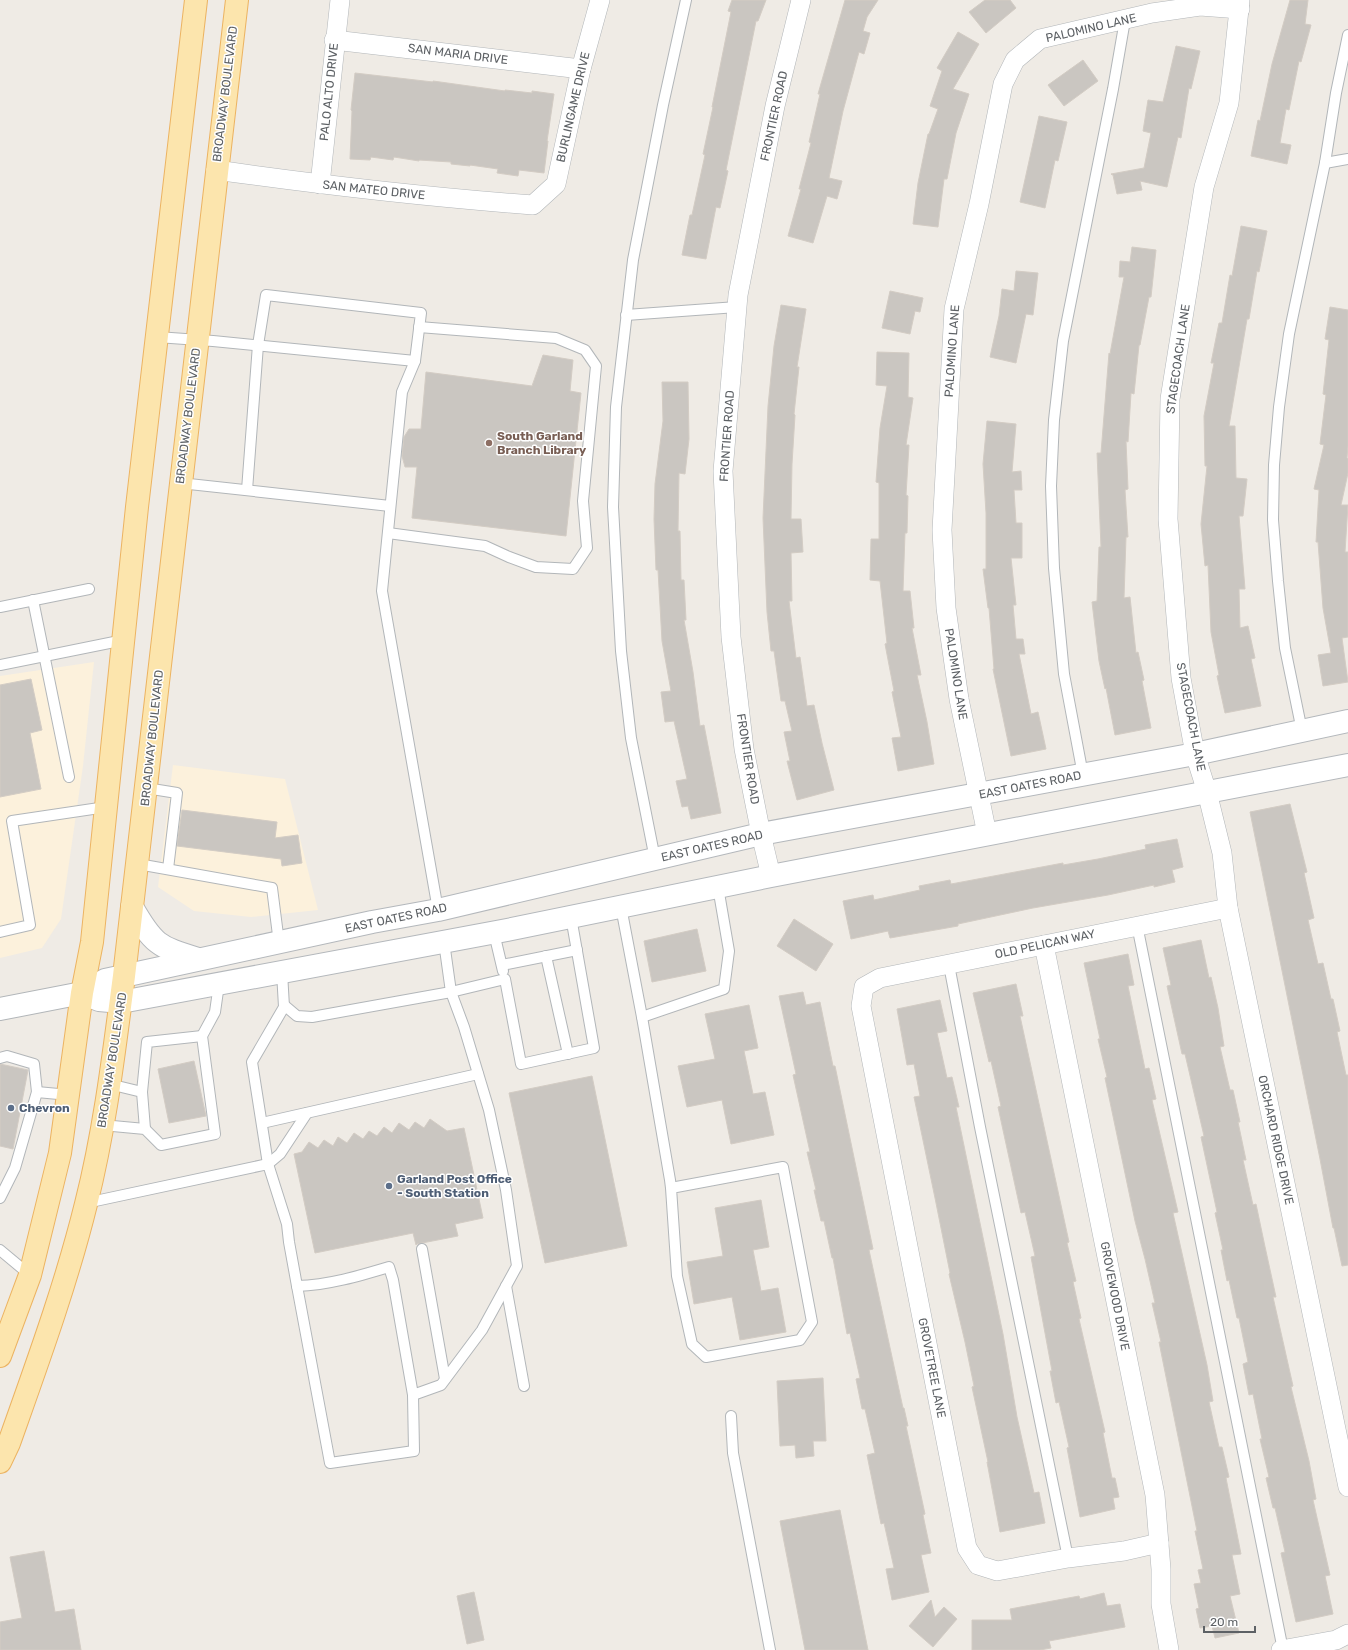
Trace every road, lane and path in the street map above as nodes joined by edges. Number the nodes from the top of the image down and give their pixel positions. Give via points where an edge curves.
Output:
1 (196, 0) edge
2 (236, 0) edge
3 (340, 0) edge
4 (600, 0) edge
5 (686, 0) edge
6 (801, 0) edge
7 (1240, 4) edge
8 (1125, 20) junction
9 (1348, 35) edge
10 (334, 40) junction
11 (581, 69) junction
12 (1348, 159) edge
13 (1325, 163) junction
14 (216, 170) junction
15 (320, 184) junction
16 (533, 205) joint
17 (737, 307) junction
18 (626, 315) junction
19 (419, 327) junction
20 (157, 337) junction
21 (197, 339) junction
22 (258, 346) junction
23 (415, 361) junction
24 (180, 483) junction
25 (246, 490) junction
26 (390, 506) junction
27 (388, 533) junction
28 (89, 589) dead end
29 (33, 600) junction
30 (0, 607) edge
31 (124, 640) junction
32 (44, 656) junction
33 (0, 665) edge
34 (1348, 721) edge
35 (1302, 731) junction
36 (1196, 754) junction
37 (1348, 765) edge
38 (1083, 775) junction
39 (69, 777) dead end
40 (146, 788) junction
41 (1207, 792) junction
42 (979, 795) junction
43 (106, 807) junction
44 (760, 834) junction
45 (987, 834) junction
46 (655, 859) junction
47 (138, 864) junction
48 (168, 869) junction
49 (771, 876) junction
50 (718, 887) junction
51 (132, 907) junction
52 (621, 907) junction
53 (1228, 908) junction
54 (438, 910) junction
55 (572, 917) junction
56 (1137, 925) junction
57 (0, 932) edge
58 (494, 932) junction
59 (444, 942) junction
60 (279, 943) junction
61 (1044, 945) junction
62 (577, 950) junction
63 (546, 956) junction
64 (201, 960) junction
65 (502, 965) junction
66 (949, 965) junction
67 (282, 972) junction
68 (124, 976) junction
69 (505, 979) junction
70 (219, 984) junction
71 (864, 987) joint
72 (451, 992) junction
73 (82, 993) junction
74 (121, 1002) junction
75 (284, 1005) junction
76 (0, 1010) edge
77 (642, 1017) junction
78 (202, 1036) junction
79 (568, 1054) junction
80 (0, 1058) edge
81 (478, 1074) junction
82 (109, 1084) junction
83 (37, 1092) junction
84 (142, 1092) junction
85 (69, 1095) junction
86 (307, 1113) junction
87 (262, 1123) junction
88 (102, 1125) junction
89 (144, 1129) junction
90 (268, 1164) junction
91 (671, 1188) junction
92 (0, 1198) edge
93 (86, 1203) junction
94 (0, 1206) edge
95 (422, 1249) dead end
96 (0, 1250) edge
97 (30, 1275) junction
98 (297, 1286) junction
99 (506, 1286) junction
100 (0, 1356) edge
101 (445, 1379) junction
102 (524, 1386) dead end
103 (412, 1396) junction
104 (731, 1416) dead end
105 (0, 1462) edge
106 (1348, 1487) edge
107 (1159, 1543) junction
108 (1068, 1558) junction
109 (1348, 1634) edge
110 (770, 1650) edge
111 (1169, 1650) edge
112 (1282, 1650) edge

1 - 20 main road
2 - 14 main road, BROADWAY BOULEVARD
3 - 10 street, PALO ALTO DRIVE
4 - 11 street, BURLINGAME DRIVE
5 - 18 lane via 661,113 633,260
6 - 17 street, FRONTIER ROAD via 775,106
7 - 8 street, PALOMINO LANE via 1200,6
7 - 36 street, STAGECOACH LANE via 1229,103 1204,187 1170,399 1168,519 1181,678
8 - 38 lane via 1063,341 1054,420 1051,486 1054,568 1064,674
8 - 42 street, PALOMINO LANE via 1040,39 1015,60 1003,84 979,204 954,309 942,530 946,608 959,698
9 - 13 lane
10 - 11 street, SAN MARIA DRIVE
10 - 15 street, PALO ALTO DRIVE
11 - 16 street, BURLINGAME DRIVE via 556,184
12 - 13 lane
13 - 35 lane via 1289,334 1274,465 1273,520 1278,582 1285,648
14 - 15 street, SAN MATEO DRIVE
14 - 21 main road, BROADWAY BOULEVARD
15 - 16 street, SAN MATEO DRIVE
17 - 18 lane
17 - 44 street, FRONTIER ROAD via 723,471 731,637 744,750
18 - 46 lane via 616,407 613,507 621,651 631,738
19 - 22 lane via 421,313 266,295
19 - 23 lane
19 - 27 lane via 556,338 585,350 596,366 583,502 587,548 573,569 536,567 485,546
20 - 21 lane
20 - 31 main road
21 - 22 lane
21 - 24 main road, BROADWAY BOULEVARD
22 - 23 lane
22 - 25 lane
23 - 26 lane via 402,392
24 - 25 lane
24 - 40 main road, BROADWAY BOULEVARD
25 - 26 lane
26 - 27 lane
27 - 54 lane via 382,591
28 - 29 lane
29 - 30 lane
29 - 32 lane
31 - 32 lane
31 - 43 main road
32 - 33 lane
32 - 39 lane
34 - 35 main road, EAST OATES ROAD
35 - 36 main road, EAST OATES ROAD
36 - 38 main road, EAST OATES ROAD
36 - 41 street, STAGECOACH LANE
37 - 41 main road
38 - 42 main road, EAST OATES ROAD
40 - 47 main road, BROADWAY BOULEVARD
40 - 48 lane via 177,793
41 - 45 main road
41 - 53 street, ORCHARD RIDGE DRIVE via 1222,853
42 - 44 main road, EAST OATES ROAD
42 - 45 street, PALOMINO LANE
43 - 57 lane via 12,821 30,925
43 - 73 main road via 92,942
44 - 46 main road, EAST OATES ROAD
44 - 49 street, FRONTIER ROAD
45 - 49 main road
46 - 54 main road, EAST OATES ROAD
47 - 48 lane
47 - 51 main road, BROADWAY BOULEVARD
48 - 60 lane via 272,888
49 - 50 main road
50 - 52 main road
50 - 77 lane via 729,950 724,989
51 - 64 main road via 155,941 170,951
51 - 68 main road, BROADWAY BOULEVARD
52 - 55 main road
52 - 77 lane
53 - 56 street, OLD PELICAN WAY
53 - 106 street, ORCHARD RIDGE DRIVE
54 - 59 main road
54 - 60 main road, EAST OATES ROAD
55 - 58 main road
55 - 62 lane
56 - 61 street, OLD PELICAN WAY
56 - 112 lane
58 - 59 main road
58 - 65 lane
59 - 67 main road
59 - 72 lane
60 - 64 main road, EAST OATES ROAD
61 - 66 street, OLD PELICAN WAY
61 - 107 street, GROVEWOOD DRIVE via 1155,1495
62 - 63 lane
62 - 79 lane via 594,1048
63 - 65 lane
63 - 79 lane
64 - 68 main road, EAST OATES ROAD
65 - 69 lane
66 - 71 street, OLD PELICAN WAY via 880,978
66 - 108 lane
67 - 70 main road
67 - 75 lane
68 - 73 main road, EAST OATES ROAD via 105,980
68 - 74 main road, BROADWAY BOULEVARD
69 - 72 lane
69 - 79 lane via 521,1064
70 - 74 main road
70 - 78 lane via 215,1012
71 - 108 street, GROVETREE LANE via 861,1006 967,1548 978,1565 997,1571
72 - 75 lane via 312,1017 297,1016
72 - 81 lane
73 - 74 main road via 99,1000
73 - 76 main road, EAST OATES ROAD
73 - 85 main road
74 - 82 main road, BROADWAY BOULEVARD
75 - 87 lane via 252,1062
77 - 91 lane
78 - 84 lane via 147,1042
78 - 89 lane via 215,1134 161,1145
80 - 83 lane via 7,1056 34,1064
81 - 86 lane
81 - 99 lane via 490,1110 506,1190 517,1266
82 - 84 lane
82 - 88 main road, BROADWAY BOULEVARD
83 - 85 lane
83 - 92 lane via 15,1168
84 - 89 lane
85 - 97 main road via 60,1153
86 - 87 lane
86 - 90 lane via 280,1154
87 - 90 lane
88 - 89 lane
88 - 93 main road, BROADWAY BOULEVARD
90 - 93 lane
90 - 98 lane via 287,1224
91 - 91 lane via 783,1167 812,1322 800,1340 706,1357 692,1344 677,1276
92 - 94 lane
93 - 105 main road, BROADWAY BOULEVARD via 56,1310
95 - 101 lane
96 - 97 lane
97 - 100 main road
98 - 103 lane via 347,1279 389,1267
98 - 103 lane via 330,1463 414,1451
99 - 101 lane via 482,1330
99 - 102 lane
101 - 103 lane via 440,1385
104 - 110 lane via 733,1454
107 - 108 street, GROVETREE LANE via 1124,1551
107 - 111 street, GROVEWOOD DRIVE via 1161,1604
109 - 112 street via 1336,1640

